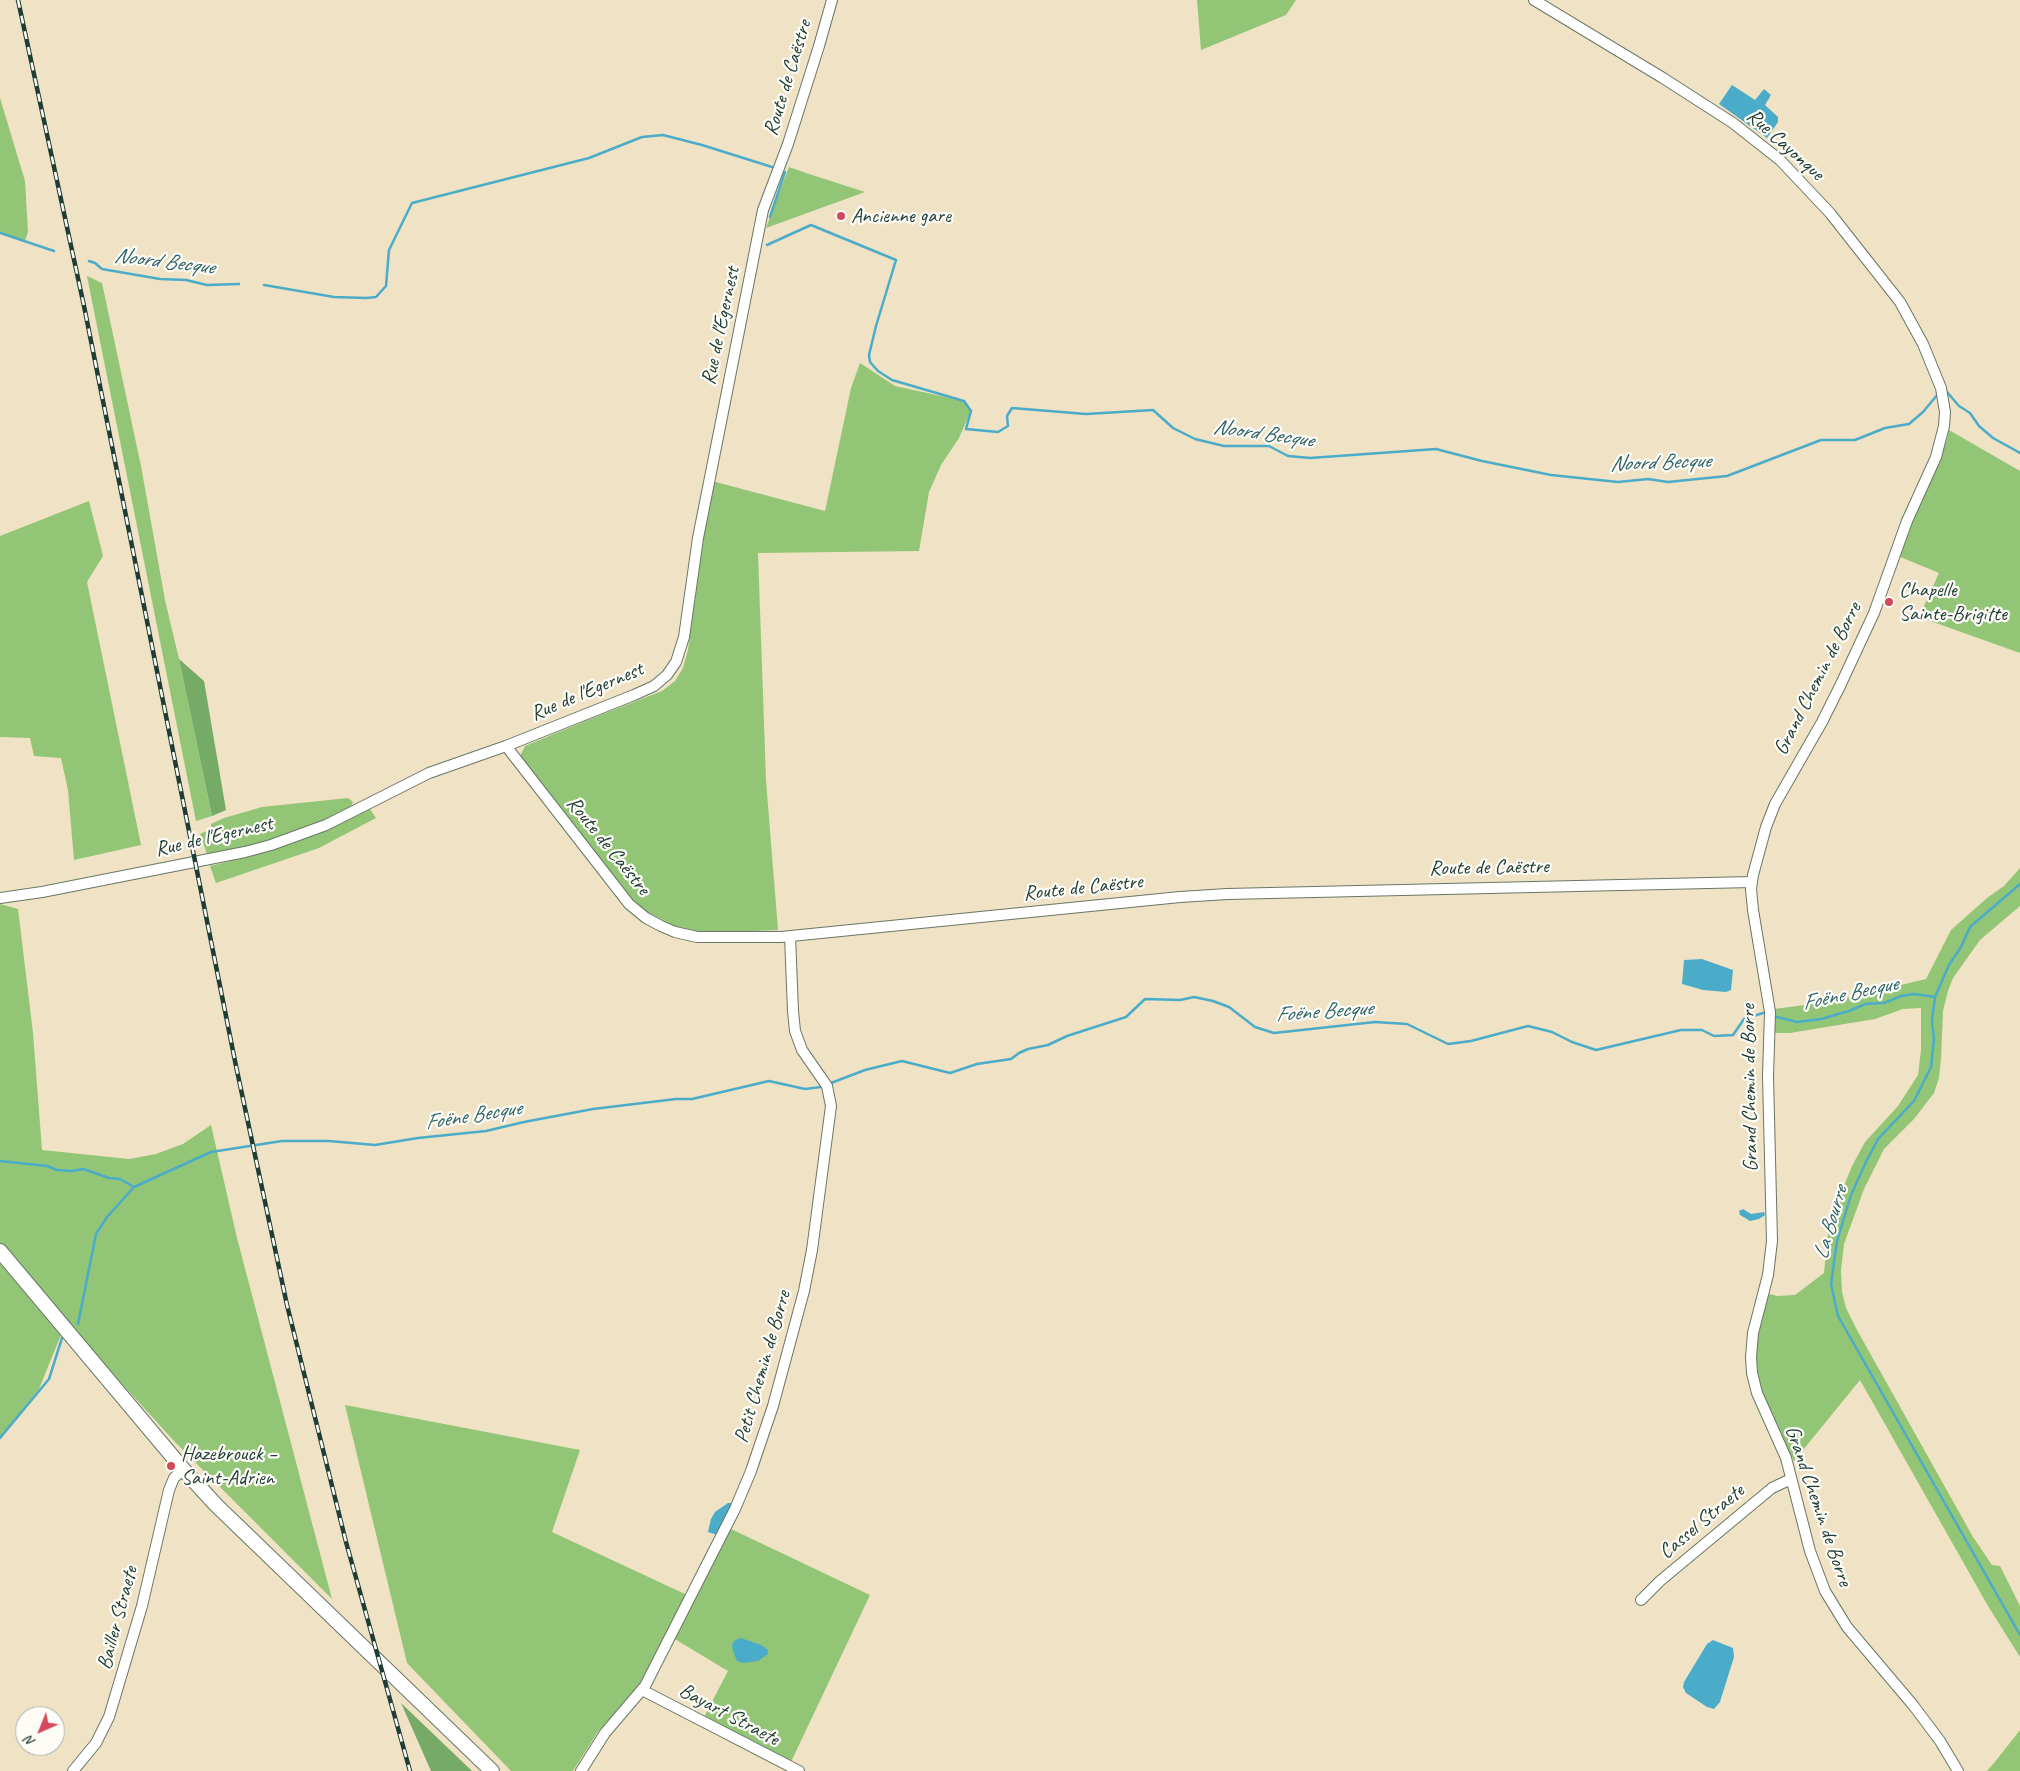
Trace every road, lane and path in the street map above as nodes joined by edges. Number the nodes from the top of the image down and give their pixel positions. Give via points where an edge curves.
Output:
1 (832, 0) edge
2 (1534, 0) edge
3 (780, 167) joint
4 (1941, 388) joint
5 (506, 746) junction
6 (1752, 882) junction
7 (0, 898) edge
8 (790, 936) junction
9 (0, 1252) edge
10 (184, 1469) junction
11 (1792, 1479) junction
12 (1641, 1600) dead end
13 (642, 1690) junction
14 (73, 1771) edge
15 (492, 1771) edge
16 (580, 1771) edge
17 (799, 1771) edge
18 (1958, 1771) edge

1 - 3 street, Route de Caëstre
2 - 4 street, Rue Cayonque via 1664,78 1733,123 1780,160 1830,213 1900,302 1921,339
3 - 5 street, Rue de l'Egernest via 760,223 698,538 684,636 676,662 663,679 648,689
4 - 6 street, Grand Chemin de Borre via 1944,426 1936,457 1910,512 1874,613 1842,684 1771,812
5 - 7 street, Rue de l'Egernest via 429,773 326,825 271,845
5 - 8 street, Route de Caëstre via 617,891 646,918 675,932 697,937
6 - 8 street, Route de Caëstre via 1208,895
6 - 11 street, Grand Chemin de Borre via 1753,910 1770,1012 1768,1076 1772,1241 1768,1275 1752,1342 1751,1365 1757,1393 1781,1445
8 - 13 street, Petit Chemin de Borre via 795,1031 802,1050 826,1086 831,1106 807,1277 752,1471 716,1549
9 - 10 main road
10 - 14 street, Bailler Straete via 174,1478 169,1490 142,1606 109,1717 96,1743
10 - 15 main road via 258,1548
11 - 12 street, Cassel Straete via 1772,1488
11 - 18 street, Grand Chemin de Borre via 1810,1551 1833,1606 1852,1634 1916,1710
13 - 16 street, Petit Chemin de Borre via 605,1733
13 - 17 street, Bayart Straete

